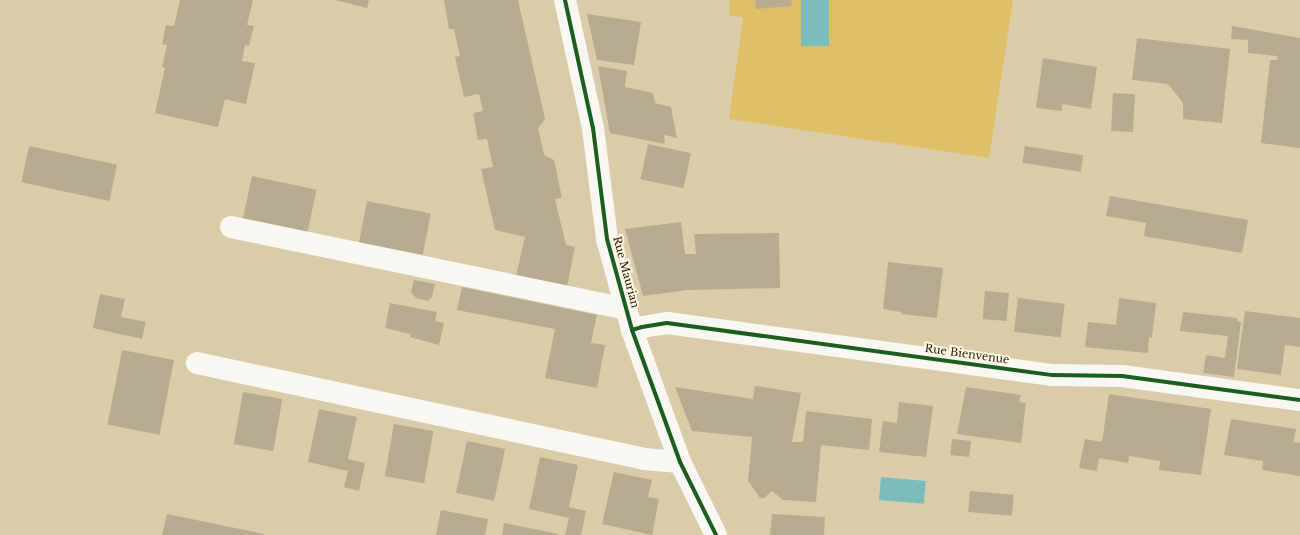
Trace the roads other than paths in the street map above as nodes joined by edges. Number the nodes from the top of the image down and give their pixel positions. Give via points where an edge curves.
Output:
1 (565, 0) edge
2 (231, 227) dead end
3 (626, 309) junction
4 (632, 330) junction
5 (197, 363) dead end
6 (1300, 400) edge
7 (680, 462) junction
8 (716, 535) edge

1 - 3 street, Rue Maurian via 593,128 607,239
2 - 3 street
3 - 4 street, Rue Maurian
4 - 6 street, Rue Bienvenue via 667,323 1053,375 1122,376
4 - 7 street, Rue Maurian
5 - 7 street via 644,459
7 - 8 street, Rue Maurian

